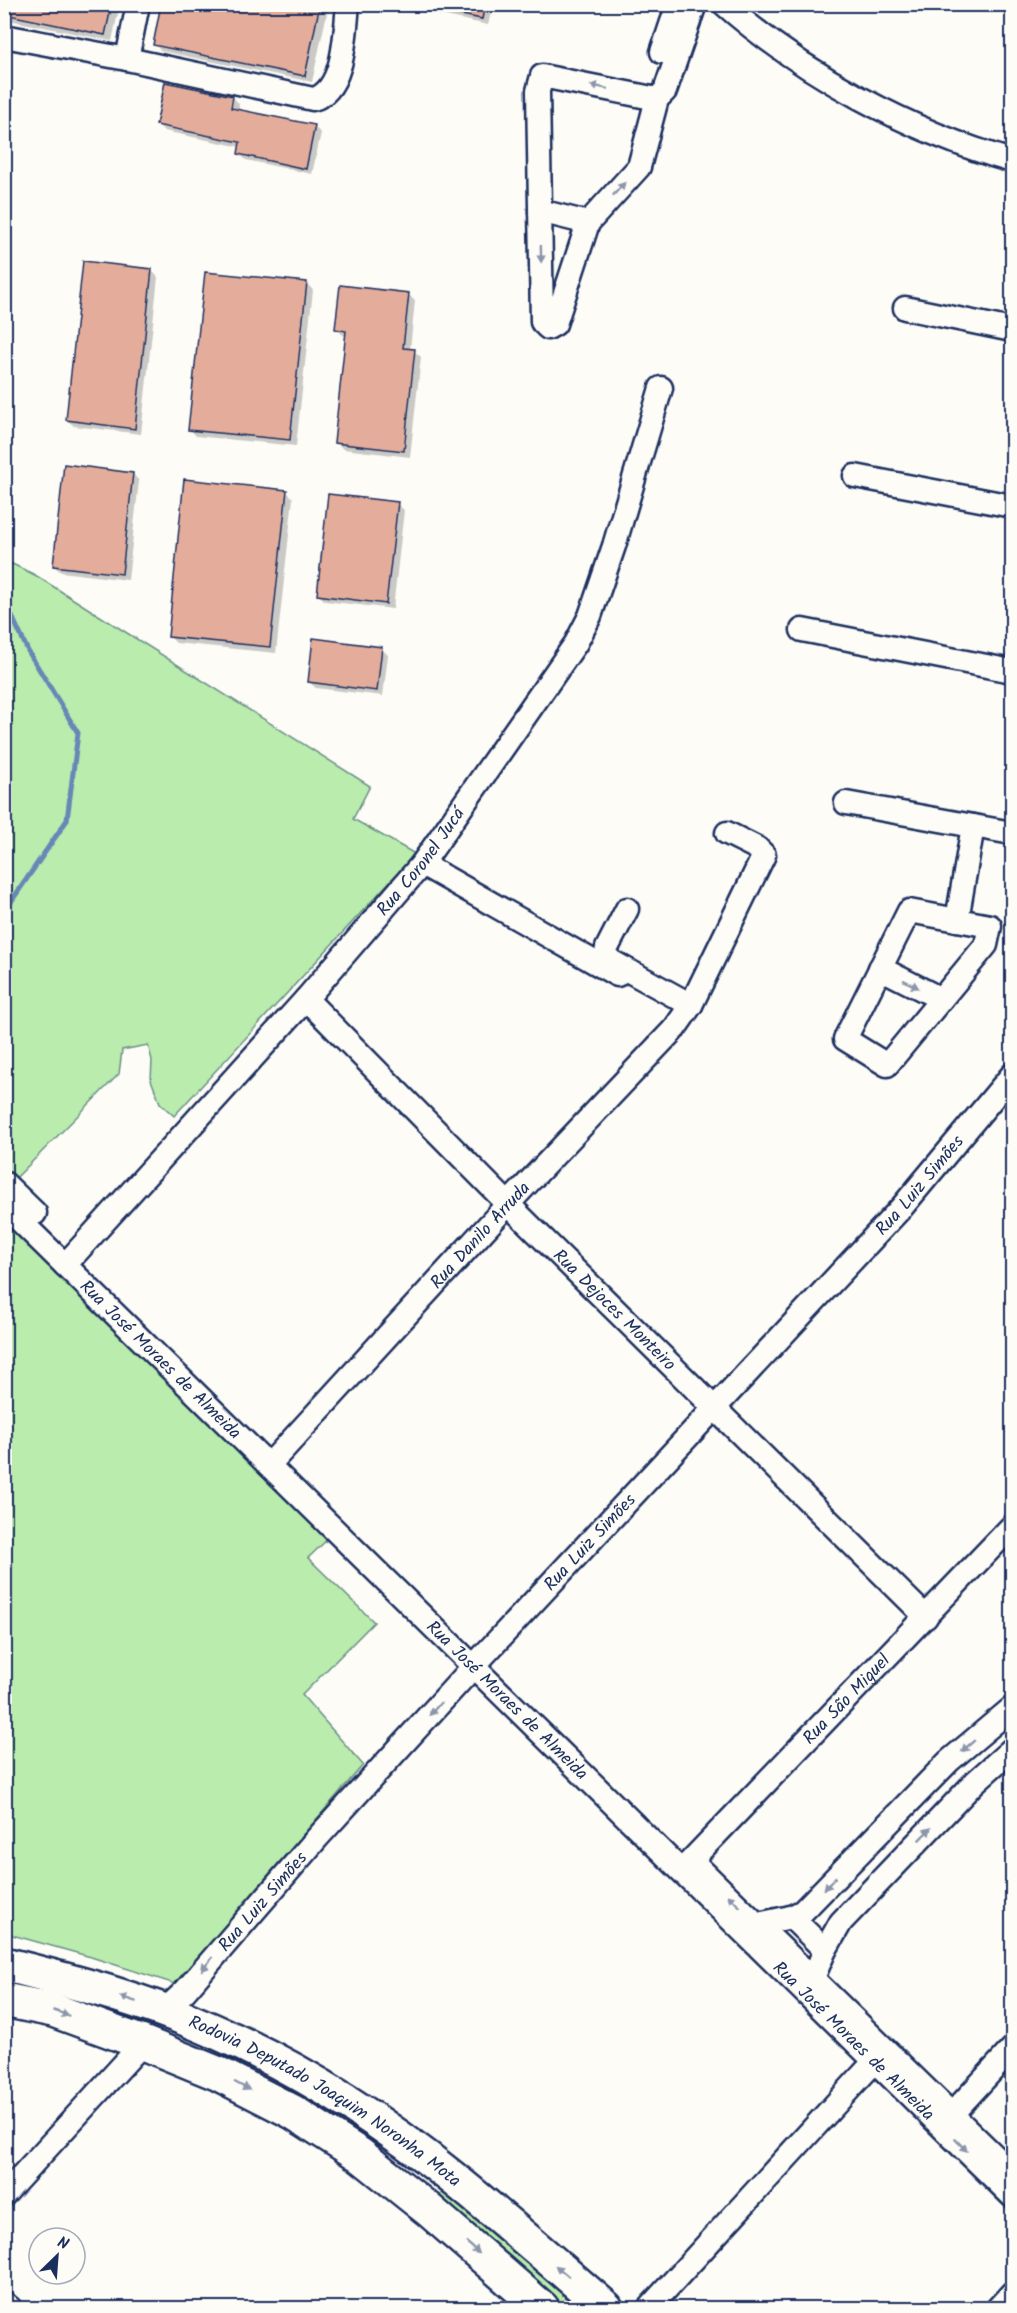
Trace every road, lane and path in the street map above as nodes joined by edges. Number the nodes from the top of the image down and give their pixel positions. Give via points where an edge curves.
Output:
1 (138, 4) edge
2 (348, 4) edge
3 (678, 4) edge
4 (695, 4) edge
5 (724, 4) edge
6 (4, 36) edge
7 (127, 59) junction
8 (657, 99) junction
9 (1012, 161) edge
10 (540, 211) junction
11 (588, 223) junction
12 (905, 308) dead end
13 (1012, 330) edge
14 (661, 388) dead end
15 (855, 476) dead end
16 (1012, 506) edge
17 (802, 630) dead end
18 (1012, 671) edge
19 (846, 803) dead end
20 (973, 826) junction
21 (727, 833) dead end
22 (1012, 833) edge
23 (422, 864) junction
24 (627, 909) dead end
25 (957, 920) junction
26 (880, 968) junction
27 (306, 999) junction
28 (941, 999) junction
29 (688, 1009) junction
30 (1012, 1075) edge
31 (4, 1183) edge
32 (508, 1204) junction
33 (4, 1205) edge
34 (71, 1259) junction
35 (715, 1406) junction
36 (274, 1459) junction
37 (1012, 1526) edge
38 (926, 1617) junction
39 (479, 1661) junction
40 (1012, 1708) edge
41 (1012, 1749) edge
42 (926, 1786) junction
43 (950, 1808) junction
44 (871, 1840) junction
45 (895, 1864) junction
46 (686, 1865) junction
47 (791, 1917) junction
48 (758, 1924) junction
49 (825, 1950) junction
50 (4, 1964) edge
51 (808, 1984) junction
52 (4, 2000) edge
53 (165, 2010) junction
54 (143, 2043) junction
55 (1012, 2049) edge
56 (880, 2054) junction
57 (952, 2114) junction
58 (1012, 2173) edge
59 (4, 2195) edge
60 (1012, 2196) edge
61 (1012, 2293) edge
62 (4, 2303) edge
63 (10, 2308) edge
64 (542, 2308) edge
65 (606, 2308) edge
66 (649, 2308) edge
67 (998, 2308) edge

1 - 7 street
2 - 7 street via 337,74 320,97 313,99
3 - 8 street via 652,86
4 - 8 street via 665,91
5 - 9 street via 805,64 880,108 963,145
6 - 7 street
8 -> 10 street via 542,76 538,91
11 -> 8 street via 639,167
10 - 11 street
10 -> 11 street via 542,322 549,328 555,324
12 - 13 street
14 - 23 street, Rua Coronel Jucá via 614,546 583,632
15 - 16 street
17 - 18 street
19 - 20 street
20 - 22 street
20 - 25 street
21 - 29 street, Rua Danilo Arruda via 764,855
23 - 27 street, Rua Coronel Jucá
23 - 29 street
24 - 29 street via 607,948 609,960
25 - 26 street via 909,911
25 - 28 street via 990,926 986,945
26 -> 28 street
26 - 28 street via 844,1039 886,1065
27 - 32 street, Rua Dejoces Monteiro
27 - 34 street, Rua Coronel Jucá
29 - 32 street, Rua Danilo Arruda via 675,1028
30 - 35 street, Rua Luiz Simões via 902,1207
31 - 34 street, Rua José Moraes de Almeida
32 - 35 street, Rua Dejoces Monteiro
32 - 36 street, Rua Danilo Arruda
33 - 34 street, Rua José Moraes de Almeida
34 - 36 street, Rua José Moraes de Almeida
35 - 38 street, Rua Dejoces Monteiro
35 - 39 street, Rua Luiz Simões
36 - 39 street, Rua José Moraes de Almeida
37 - 38 street, Rua São Miguel
38 - 46 street, Rua São Miguel
39 - 46 street, Rua José Moraes de Almeida
39 -> 53 street, Rua Luiz Simões
40 -> 42 street via 949,1761
41 - 43 street
42 - 43 street
42 - 44 street
45 -> 43 street
44 - 45 street
44 -> 47 street via 803,1911
45 - 49 street via 842,1922
48 -> 46 street, Rua José Moraes de Almeida
46 - 51 street, Rua José Moraes de Almeida
47 - 48 street
47 - 49 street
48 - 51 street, Rua José Moraes de Almeida
49 - 51 street
53 -> 50 highway, Rodovia Deputado Joaquim Noronha Mota
51 - 56 street, Rua José Moraes de Almeida
52 -> 54 highway, Rodovia Deputado Joaquim Noronha Mota via 53,2010
65 -> 53 highway, Rodovia Deputado Joaquim Noronha Mota via 453,2178 354,2107 257,2051
54 - 59 street
54 -> 64 highway, Rodovia Deputado Joaquim Noronha Mota via 230,2079 293,2112 360,2155
55 - 57 street
56 - 57 street, Rua José Moraes de Almeida
56 -> 60 street, Rua José Moraes de Almeida
56 - 66 street
57 - 58 street, Rua José Moraes de Almeida
61 - 67 street
62 - 63 street

